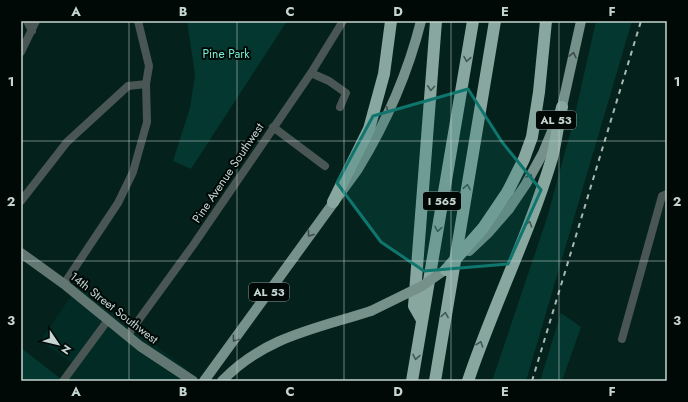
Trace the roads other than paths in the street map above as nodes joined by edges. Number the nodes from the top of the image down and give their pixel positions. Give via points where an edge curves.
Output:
1 (27, 21) edge
2 (36, 21) edge
3 (138, 21) edge
4 (343, 21) edge
5 (391, 21) edge
6 (421, 21) edge
7 (436, 21) edge
8 (473, 21) edge
9 (495, 21) edge
10 (546, 21) edge
11 (581, 21) edge
12 (32, 31) junction
13 (21, 52) edge
14 (311, 73) junction
15 (146, 84) junction
16 (340, 107) dead end
17 (562, 107) junction
18 (273, 127) junction
19 (325, 166) dead end
20 (667, 194) edge
21 (21, 201) edge
22 (333, 202) junction
23 (21, 253) edge
24 (446, 270) junction
25 (64, 284) junction
26 (108, 320) junction
27 (422, 320) junction
28 (127, 336) junction
29 (622, 339) dead end
30 (63, 381) edge
31 (193, 381) edge
32 (204, 381) edge
33 (222, 381) edge
34 (412, 381) edge
35 (435, 381) edge
36 (468, 381) edge

1 - 12 street
2 - 12 street
3 - 15 street via 148,66
4 - 14 street, Pine Avenue Southwest
5 - 22 highway via 384,74 369,130
6 -> 22 main road, AL 53 via 400,86 374,142 358,169
7 -> 27 highway via 414,306
8 -> 27 highway, I 565
35 -> 9 highway, I 565
10 - 24 highway, bridge via 532,137 524,159 508,191 483,228
17 -> 11 main road, AL 53
12 - 13 street
14 - 16 street via 346,93
14 - 18 street, Pine Avenue Southwest
15 - 21 street via 128,86 67,142
15 - 25 street via 147,122 134,172 118,203
24 -> 17 main road, AL 53, bridge via 509,209 543,152
36 -> 17 highway via 485,330 521,246 549,165
18 - 19 street
18 - 28 street, Pine Avenue Southwest via 194,244
20 - 29 street via 662,196
22 -> 32 main road, AL 53
23 - 25 street, 14th Street Southwest
24 - 33 main road, AL 53, bridge via 422,286 371,311 302,331 276,342 252,355
25 - 26 street, 14th Street Southwest
26 - 28 street, 14th Street Southwest
26 - 30 street
27 -> 34 highway, I 565
28 - 31 street, 14th Street Southwest

